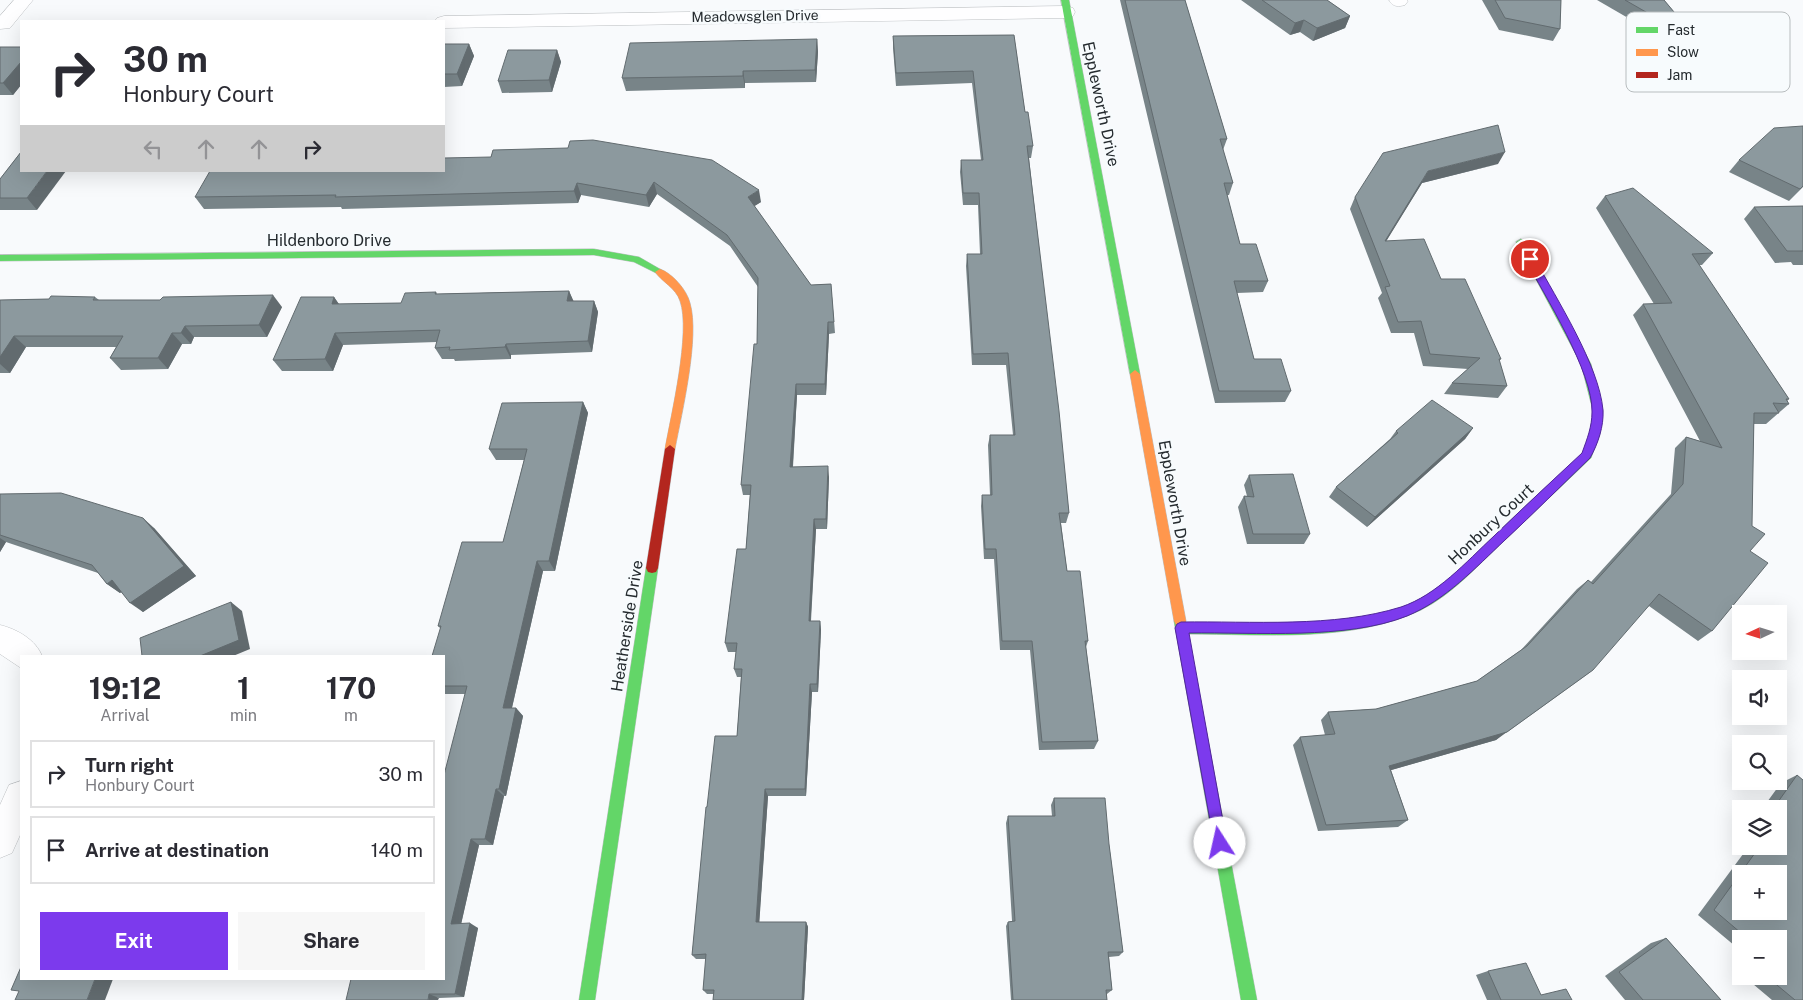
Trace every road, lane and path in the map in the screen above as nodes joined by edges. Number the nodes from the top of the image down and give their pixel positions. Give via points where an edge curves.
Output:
1 (24, 0) edge
2 (1066, 6) edge
3 (781, 8) edge
4 (446, 17) edge
5 (8, 24) edge
6 (1521, 242) dead end
7 (0, 258) edge
8 (655, 268) joint
9 (1181, 628) junction
10 (0, 639) edge
11 (26, 655) edge
12 (20, 799) edge
13 (0, 841) edge
14 (587, 1000) edge
15 (1249, 1000) edge

1 - 5 street
2 - 3 street, Meadowsglen Drive
2 - 9 street, Eppleworth Drive
3 - 4 street, Meadowsglen Drive
6 - 9 street, Honbury Court via 1586,364 1598,411 1595,434 1586,455 1459,576 1435,596 1404,612 1332,626
7 - 8 street, Hildenboro Drive via 572,251 616,254
8 - 14 street, Heatherside Drive via 673,284 685,302 689,324
9 - 15 street, Eppleworth Drive
10 - 11 street
12 - 13 street

